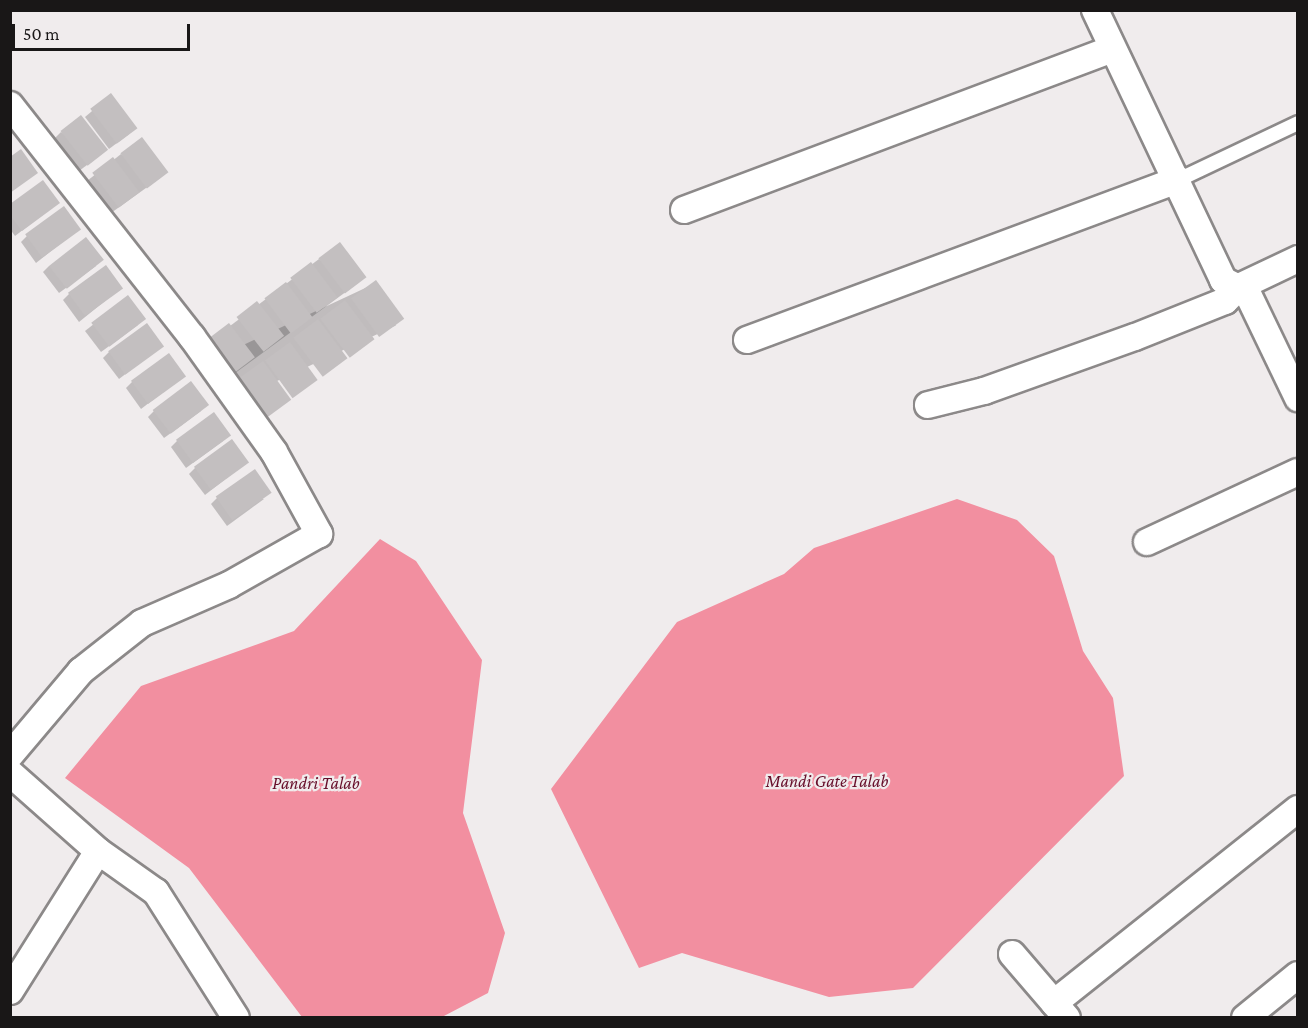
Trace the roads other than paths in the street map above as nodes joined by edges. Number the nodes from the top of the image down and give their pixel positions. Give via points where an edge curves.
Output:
1 (1095, 10) edge
2 (1112, 49) junction
3 (10, 105) edge
4 (1298, 123) edge
5 (1178, 180) junction
6 (684, 210) dead end
7 (1298, 259) edge
8 (1239, 287) junction
9 (747, 340) dead end
10 (1296, 389) edge
11 (928, 405) dead end
12 (1298, 472) edge
13 (1147, 542) dead end
14 (10, 755) edge
15 (10, 773) edge
16 (1298, 809) edge
17 (99, 850) junction
18 (1012, 954) dead end
19 (1298, 975) edge
20 (10, 991) edge
21 (1061, 1010) edge
22 (236, 1017) edge
23 (1245, 1017) edge

1 - 2 street
2 - 5 street
2 - 6 street
3 - 14 street via 199,346 274,452 319,534 229,585 142,623 81,671
4 - 5 lane
5 - 8 street via 1224,280
5 - 9 street
7 - 8 street
8 - 10 street via 1247,292
8 - 11 street via 1225,301 1135,337 984,391
12 - 13 street
15 - 17 street
16 - 21 street
17 - 20 street
17 - 22 street via 156,892
18 - 21 street
19 - 23 street

